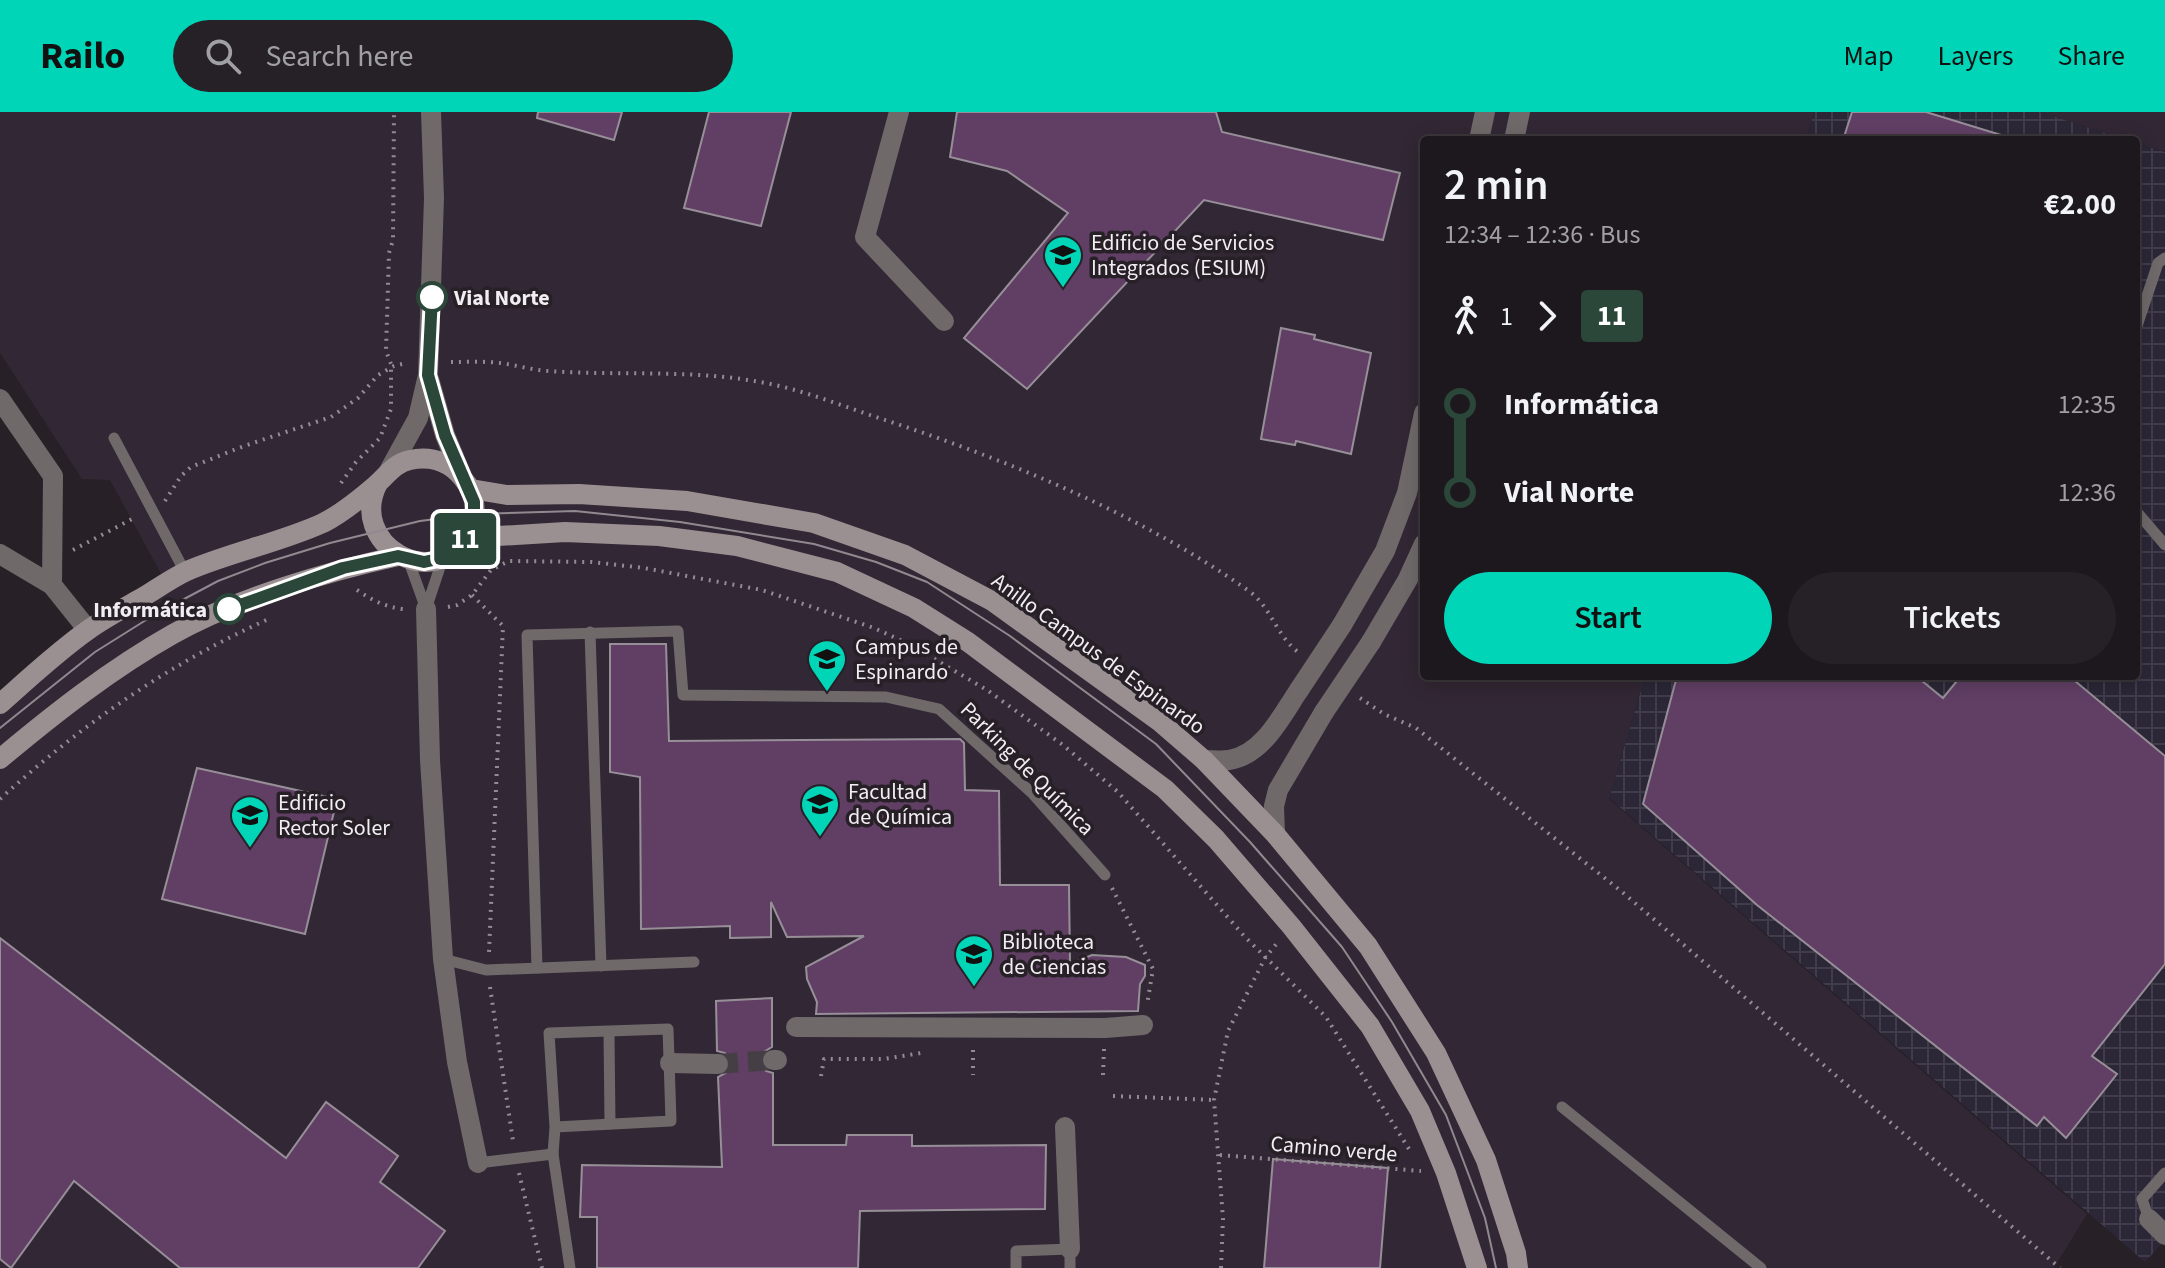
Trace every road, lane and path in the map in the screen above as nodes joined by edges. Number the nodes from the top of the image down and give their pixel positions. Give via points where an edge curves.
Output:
1 (394, 112) edge
2 (431, 112) edge
3 (899, 112) edge
4 (1485, 112) edge
5 (1520, 112) edge
6 (1480, 136) edge
7 (1515, 136) edge
8 (2165, 258) edge
9 (2140, 317) edge
10 (944, 321) dead end
11 (428, 375) junction
12 (0, 399) edge
13 (1420, 432) edge
14 (114, 438) dead end
15 (384, 476) junction
16 (466, 482) junction
17 (335, 488) dead end
18 (2140, 516) edge
19 (466, 538) junction
20 (2165, 545) edge
21 (1420, 553) edge
22 (0, 554) edge
23 (403, 558) junction
24 (443, 558) junction
25 (343, 568) junction
26 (185, 572) junction
27 (52, 585) junction
28 (472, 595) junction
29 (426, 609) junction
30 (284, 612) dead end
31 (88, 630) junction
32 (590, 632) junction
33 (0, 704) edge
34 (0, 759) edge
35 (1204, 760) junction
36 (0, 799) edge
37 (1275, 834) junction
38 (1105, 875) joint
39 (1291, 926) junction
40 (1265, 958) junction
41 (443, 959) junction
42 (694, 962) dead end
43 (601, 966) junction
44 (537, 968) junction
45 (486, 970) junction
46 (1143, 1025) joint
47 (796, 1027) dead end
48 (932, 1028) junction
49 (609, 1033) junction
50 (670, 1063) junction
51 (718, 1064) tunnel mouth
52 (821, 1076) dead end
53 (1113, 1096) dead end
54 (1214, 1100) junction
55 (1562, 1107) dead end
56 (610, 1124) junction
57 (555, 1127) junction
58 (1065, 1127) dead end
59 (553, 1154) junction
60 (1220, 1155) junction
61 (515, 1158) junction
62 (478, 1163) joint
63 (1420, 1171) junction
64 (1446, 1173) junction
65 (2165, 1173) edge
66 (1426, 1184) dead end
67 (2149, 1219) joint
68 (2165, 1235) edge
69 (1070, 1259) edge
70 (542, 1268) edge
71 (570, 1268) edge
72 (1016, 1268) edge
73 (1221, 1268) edge
74 (1477, 1268) edge
75 (1518, 1268) edge
76 (1761, 1268) edge

1 - 17 path via 386,351 391,409 380,438
2 - 11 street
3 - 10 street via 865,237
4 - 6 street
5 - 7 street
8 - 9 lane via 2158,263
11 - 15 street via 418,418
11 - 16 street via 445,435
12 - 27 street via 53,476
13 - 35 street, bridge via 1407,493 1385,551 1342,625 1259,745 1229,760
14 - 26 lane
15 - 16 main road, Anillo Campus de Espinardo via 406,460 424,457 441,461
15 - 23 main road via 371,501 373,521 380,539
15 - 26 main road, Anillo Campus de Espinardo via 326,522
16 - 19 main road via 475,514
16 - 35 main road, Anillo Campus de Espinardo via 507,495 687,501 814,523 905,555 992,601
18 - 20 lane
19 - 24 main road
19 - 39 main road via 565,532 737,546 837,572 914,608 968,642 1165,789
21 - 37 street, bridge via 1278,790
22 - 27 street
23 - 24 main road
23 - 25 main road
23 - 29 lane
24 - 29 lane
25 - 29 path via 352,586 370,599 390,608
25 - 34 main road via 176,632 54,713
26 - 31 main road, Anillo Campus de Espinardo
27 - 31 street
28 - 29 path via 457,605
28 - 40 path via 491,570 509,561 592,562 750,587 909,644 987,690 1091,768 1145,821
28 - 45 path via 503,626
29 - 41 street
30 - 36 path via 155,678 94,720
31 - 33 main road, Anillo Campus de Espinardo
32 - 38 lane, Parking de Química via 678,631 683,695 886,697 939,709 1033,794
32 - 43 lane
32 - 44 lane, Parking de Química via 527,635
35 - 37 main road, Anillo Campus de Espinardo
37 - 75 main road, Anillo Campus de Espinardo via 1368,946 1436,1053 1486,1160
38 - 46 path via 1153,969
39 - 40 path
39 - 64 main road via 1370,1026 1420,1111
40 - 54 path via 1228,1031
40 - 63 path via 1326,1017
41 - 45 lane
41 - 62 street
42 - 43 lane
43 - 44 lane
44 - 45 lane
45 - 61 path
46 - 48 street
47 - 48 street
48 - 52 path via 921,1053 824,1059
49 - 50 lane via 668,1029
49 - 56 lane
49 - 57 lane via 549,1033
50 - 51 street
50 - 56 lane via 671,1121
53 - 54 path
54 - 60 path
55 - 76 lane
56 - 57 lane
57 - 59 lane
58 - 69 street
59 - 61 lane
59 - 71 lane
60 - 63 path, Camino verde
60 - 73 path
61 - 62 lane
61 - 70 path
63 - 64 path, Camino verde
63 - 66 path
64 - 74 main road
65 - 67 lane via 2142,1199
67 - 68 street
69 - 72 lane via 1016,1251

